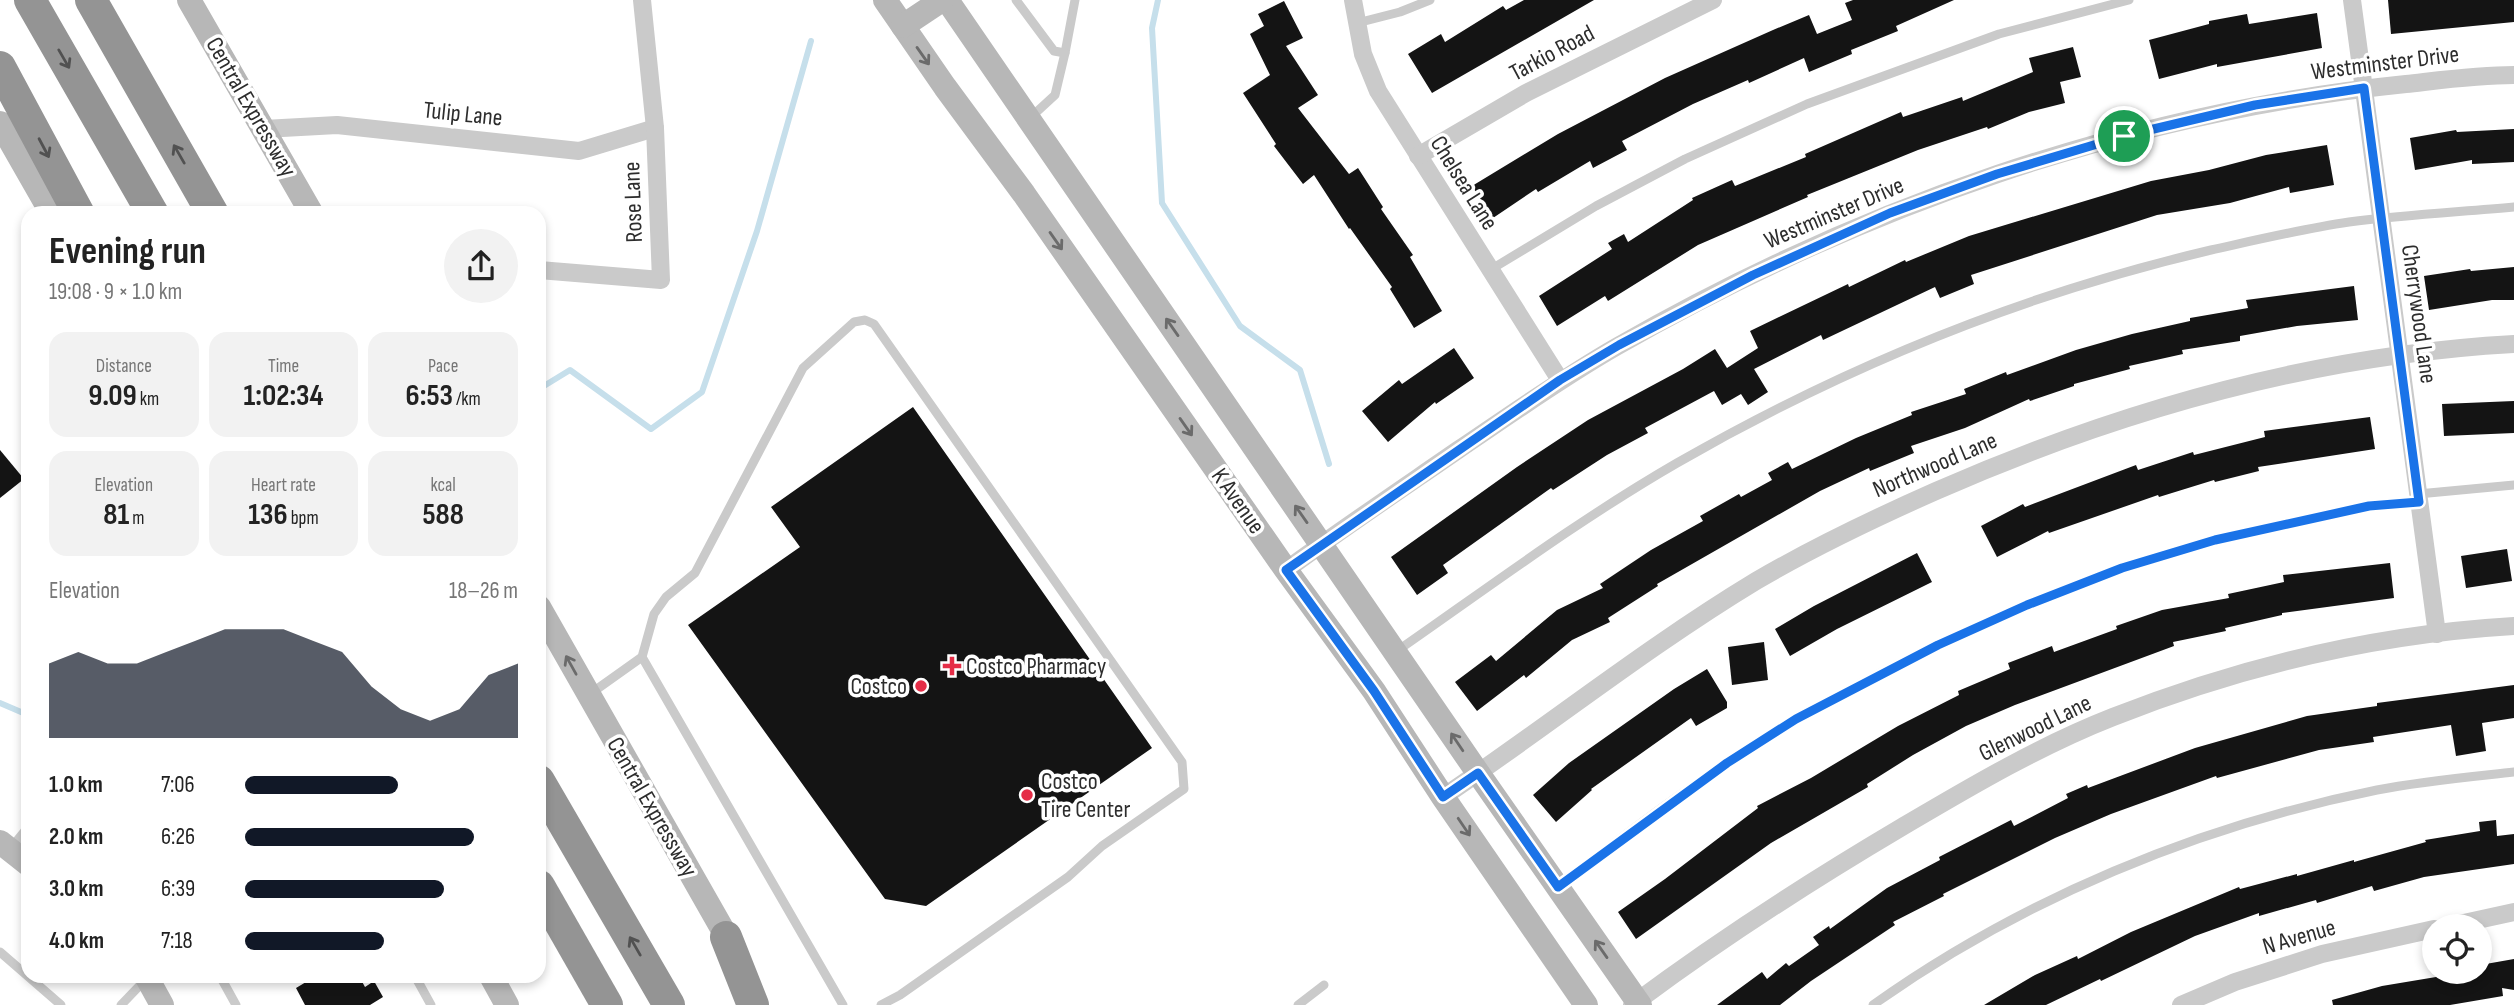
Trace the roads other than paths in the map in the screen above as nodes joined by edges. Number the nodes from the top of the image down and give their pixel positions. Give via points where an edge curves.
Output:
1 (30, 0) edge
2 (90, 0) edge
3 (190, 0) edge
4 (642, 0) edge
5 (885, 0) edge
6 (942, 0) edge
7 (947, 0) edge
8 (1016, 0) edge
9 (1075, 0) edge
10 (1353, 0) edge
11 (1430, 0) edge
12 (1713, 0) edge
13 (2129, 0) edge
14 (2352, 0) edge
15 (1357, 23) junction
16 (903, 26) junction
17 (1065, 53) junction
18 (0, 67) edge
19 (2514, 75) edge
20 (2364, 88) junction
21 (1029, 119) junction
22 (0, 123) edge
23 (654, 128) junction
24 (264, 129) junction
25 (1418, 156) junction
26 (47, 206) edge
27 (75, 206) edge
28 (148, 206) edge
29 (208, 206) edge
30 (307, 206) edge
31 (2514, 207) edge
32 (2382, 220) junction
33 (1490, 270) junction
34 (546, 271) edge
35 (2514, 344) edge
36 (2400, 355) junction
37 (1560, 380) junction
38 (2514, 485) edge
39 (2419, 498) junction
40 (1322, 544) junction
41 (1286, 570) junction
42 (546, 620) edge
43 (2514, 626) edge
44 (2437, 634) junction
45 (1395, 652) junction
46 (642, 657) junction
47 (588, 695) junction
48 (2514, 772) edge
49 (1478, 773) junction
50 (546, 793) edge
51 (1443, 797) junction
52 (1558, 887) junction
53 (546, 898) edge
54 (2514, 912) edge
55 (2492, 917) edge
56 (2422, 932) edge
57 (726, 937) junction
58 (0, 952) edge
59 (21, 970) edge
60 (36, 983) edge
61 (141, 983) edge
62 (150, 983) edge
63 (224, 983) edge
64 (419, 983) edge
65 (495, 983) edge
66 (1324, 985) dead end
67 (1636, 1004) edge
68 (61, 1005) edge
69 (121, 1005) edge
70 (162, 1005) edge
71 (236, 1005) edge
72 (431, 1005) edge
73 (507, 1005) edge
74 (607, 1005) edge
75 (669, 1005) edge
76 (753, 1005) edge
77 (766, 1005) edge
78 (843, 1005) edge
79 (881, 1005) edge
80 (1298, 1005) edge
81 (1586, 1005) edge
82 (1873, 1005) edge
83 (2181, 1005) edge

1 -> 28 highway
29 -> 2 highway
3 - 24 main road, Central Expressway
4 - 23 street, Rose Lane
5 - 16 main road, K Avenue
6 - 16 main road
7 - 21 main road, K Avenue
8 - 17 lane via 1054,51
9 - 17 lane
10 - 15 street, Chelsea Lane
11 - 15 lane
12 - 25 street, Tarkio Road via 1526,93
13 - 33 lane via 1999,34 1807,104 1685,159
14 - 20 street, Cherrywood Lane
15 - 25 street, Chelsea Lane via 1378,91
16 -> 41 main road, K Avenue
17 - 21 lane via 1055,95
18 -> 27 highway
19 - 20 street, Westminster Drive
20 - 32 street, Cherrywood Lane
20 - 37 street, Westminster Drive via 2255,105 2124,136 1997,174 1890,213 1753,275
40 -> 21 main road, K Avenue
22 - 26 main road
23 - 24 street, Tulip Lane via 579,151 337,125
23 - 34 street, Rose Lane via 661,280
24 - 30 main road, Central Expressway
25 - 33 street, Chelsea Lane
31 - 32 lane
32 - 36 street, Cherrywood Lane
32 - 45 lane via 2288,233 2114,275 1954,329 1838,378 1640,485
33 - 37 street, Chelsea Lane
35 - 36 street, Northwood Lane
36 - 39 street, Cherrywood Lane
36 - 49 street, Northwood Lane via 2263,380 2137,414 2003,461 1870,520 1745,588 1610,676
37 - 40 street, Westminster Drive
38 - 39 lane
39 - 44 street, Cherrywood Lane
39 - 52 lane via 2215,540 2122,568 1996,618 1796,719 1727,763
40 - 41 street, Westminster Drive
40 - 45 main road, K Avenue
41 - 51 main road, K Avenue via 1374,691
47 -> 42 main road, Central Expressway
43 - 44 street, Glenwood Lane
44 - 67 street, Glenwood Lane via 2321,651 2100,723 2027,756 1738,929
49 -> 45 main road, K Avenue
46 - 47 lane
46 - 78 lane
46 - 79 lane via 654,614 666,597 695,573 803,368 854,323 874,324 1182,762 1184,789 1012,917
47 - 57 main road, Central Expressway
48 - 82 lane via 2437,780 2325,802 2158,854 2018,916
49 - 51 street, Northwood Lane
49 - 52 main road, K Avenue
75 -> 50 highway
51 -> 81 main road, K Avenue
67 -> 52 main road, K Avenue
53 - 74 highway
54 - 55 street
56 - 83 street, N Avenue via 2322,954
57 - 76 highway
57 - 77 main road, Central Expressway
58 - 59 lane
60 - 68 lane
61 - 69 lane
62 - 70 main road
63 - 71 lane
64 - 72 lane
65 - 73 main road
66 - 80 lane

